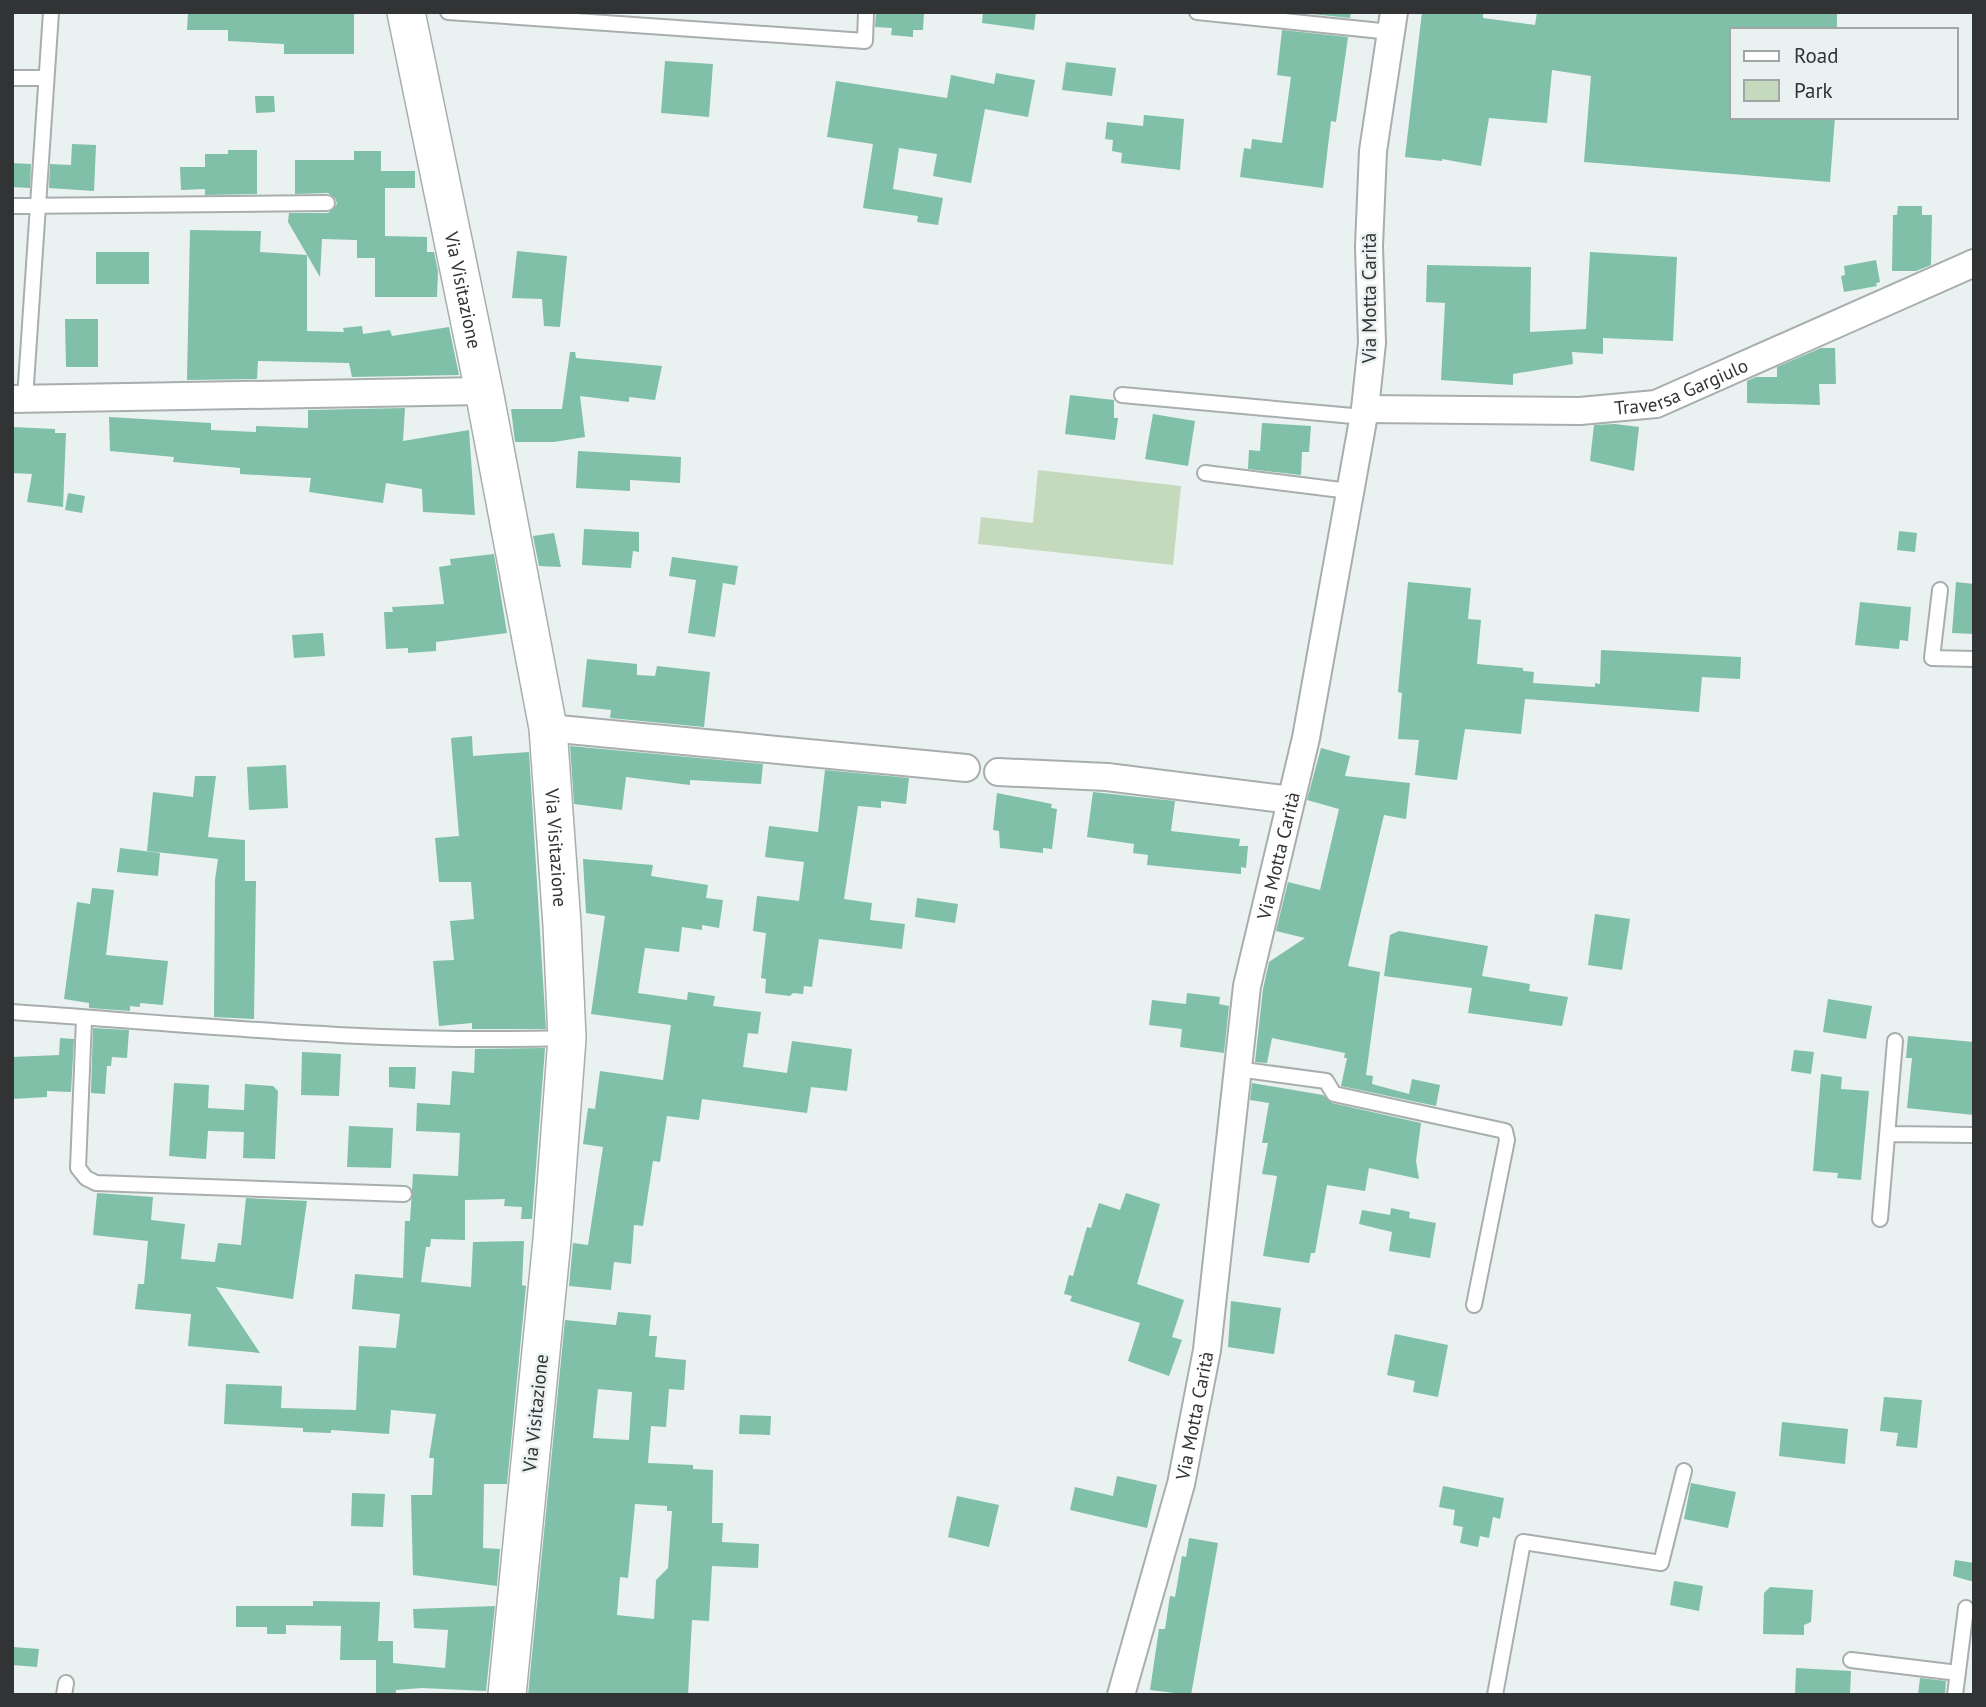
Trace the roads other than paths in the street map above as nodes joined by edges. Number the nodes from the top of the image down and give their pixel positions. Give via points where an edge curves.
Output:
1 (51, 12) edge
2 (406, 12) edge
3 (447, 12) edge
4 (866, 12) edge
5 (1197, 12) edge
6 (1393, 22) edge
7 (12, 78) edge
8 (46, 78) junction
9 (327, 203) dead end
10 (12, 206) edge
11 (38, 206) junction
12 (1974, 263) edge
13 (484, 391) junction
14 (1122, 395) dead end
15 (19, 399) edge
16 (1364, 413) junction
17 (1205, 473) dead end
18 (1349, 491) junction
19 (1940, 590) dead end
20 (1974, 659) edge
21 (548, 728) junction
22 (966, 768) dead end
23 (998, 772) dead end
24 (1291, 800) junction
25 (12, 1012) edge
26 (84, 1018) junction
27 (567, 1038) junction
28 (1895, 1041) dead end
29 (1237, 1069) junction
30 (1887, 1134) junction
31 (1974, 1135) edge
32 (404, 1194) dead end
33 (1880, 1219) dead end
34 (1474, 1305) dead end
35 (1684, 1471) dead end
36 (1966, 1608) dead end
37 (1852, 1660) dead end
38 (1958, 1673) junction
39 (508, 1695) edge
40 (1121, 1695) edge
41 (1495, 1695) edge
42 (1955, 1695) edge

1 - 8 lane
2 - 13 street, Via Visitazione
3 - 4 lane via 865,41
5 - 6 lane
6 - 16 street, Via Motta Carità via 1373,151 1369,246 1372,343
7 - 8 lane
8 - 11 lane
9 - 11 lane
10 - 11 lane
11 - 15 lane
12 - 16 street, Traversa Gargiulo via 1656,404 1580,411
13 - 15 street
13 - 21 street, Via Visitazione
14 - 16 lane
16 - 18 street, Via Motta Carità
17 - 18 lane
18 - 24 street, Via Motta Carità
19 - 20 lane via 1932,658
21 - 22 street
21 - 27 street, Via Visitazione
23 - 24 street via 1107,777
24 - 29 street, Via Motta Carità via 1247,986
25 - 26 lane
26 - 27 lane via 384,1038
26 - 32 lane via 78,1168 86,1178 96,1183
27 - 39 street, Via Visitazione
28 - 30 lane
29 - 34 lane via 1326,1081 1334,1094 1505,1131 1507,1140
29 - 40 street, Via Motta Carità via 1207,1350 1181,1484
30 - 31 lane
30 - 33 lane
35 - 41 lane via 1661,1563 1523,1542
36 - 38 lane
37 - 38 lane
38 - 42 lane

